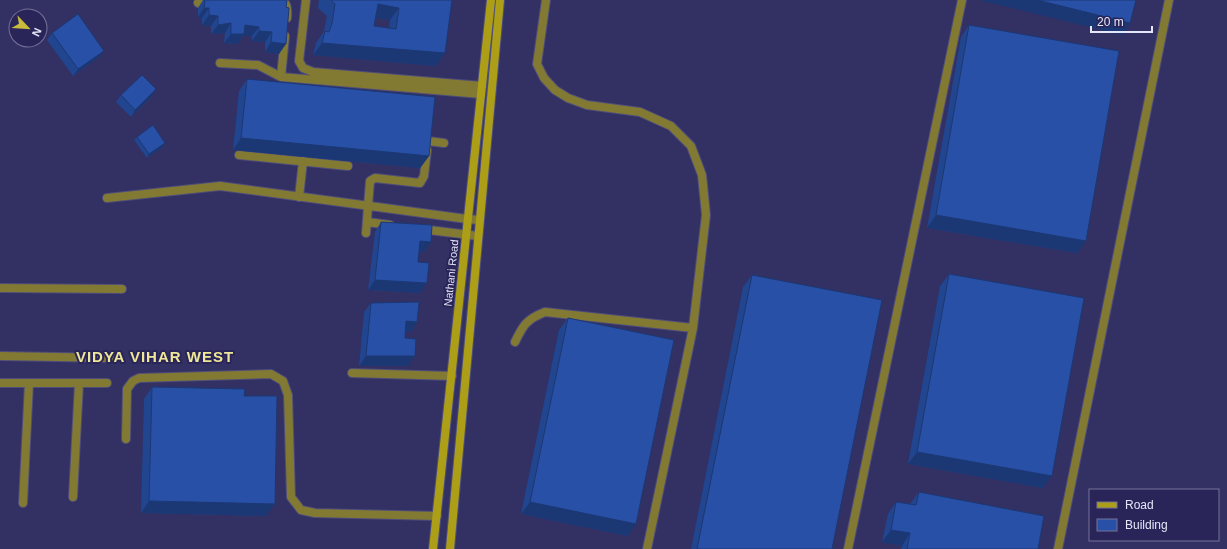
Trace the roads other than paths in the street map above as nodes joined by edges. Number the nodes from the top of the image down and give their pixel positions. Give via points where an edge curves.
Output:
1 (207, 0) edge
2 (273, 0) edge
3 (306, 0) edge
4 (491, 0) edge
5 (500, 0) edge
6 (546, 0) edge
7 (962, 0) edge
8 (1169, 0) edge
9 (198, 3) dead end
10 (220, 63) dead end
11 (281, 77) junction
12 (481, 90) junction
13 (444, 142) dead end
14 (239, 154) dead end
15 (303, 161) junction
16 (348, 166) edge
17 (299, 197) junction
18 (107, 198) dead end
19 (368, 206) junction
20 (467, 220) junction
21 (479, 220) junction
22 (367, 222) junction
23 (397, 226) edge
24 (412, 228) edge
25 (366, 233) dead end
26 (466, 235) junction
27 (478, 236) junction
28 (0, 288) edge
29 (122, 288) dead end
30 (693, 328) junction
31 (515, 342) dead end
32 (0, 356) edge
33 (115, 358) dead end
34 (352, 373) dead end
35 (452, 376) junction
36 (0, 383) edge
37 (29, 383) junction
38 (79, 383) junction
39 (106, 383) dead end
40 (450, 388) junction
41 (464, 388) junction
42 (126, 439) dead end
43 (72, 497) dead end
44 (23, 503) dead end
45 (437, 516) junction
46 (434, 549) edge
47 (450, 549) edge
48 (647, 549) edge
49 (848, 549) edge
50 (1058, 549) edge

1 - 9 street
2 - 11 street via 286,4 288,8
3 - 12 street via 299,61 304,68 313,72
4 - 12 street, Nathani Road
5 - 21 street, Nathani Road
6 - 30 street via 538,64 544,78 555,90 568,98 587,104 640,112 671,126 691,146 702,175 706,215
7 - 49 street
8 - 50 street
10 - 11 street via 258,65
11 - 12 street
12 - 20 street, Nathani Road
13 - 19 street via 428,138 424,176 420,183 375,178 370,181
14 - 15 street
15 - 16 street
15 - 17 street
17 - 18 street via 220,186
17 - 19 street
19 - 20 street
19 - 22 street
20 - 21 street
20 - 26 street, Nathani Road
21 - 27 street, Nathani Road
22 - 23 street
22 - 25 street
24 - 26 street
26 - 27 street
26 - 35 street, Nathani Road
27 - 41 street, Nathani Road
28 - 29 street
30 - 31 street via 545,312 533,317 523,326
30 - 48 street
32 - 33 street
34 - 35 street
35 - 40 street, Nathani Road
36 - 37 street
37 - 38 street
37 - 44 street
38 - 39 street
38 - 43 street
40 - 41 street
40 - 45 street, Nathani Road
41 - 47 street, Nathani Road
42 - 45 street via 127,389 132,381 139,378 271,374 283,382 288,394 290,497 301,510 316,514
45 - 46 street, Nathani Road

